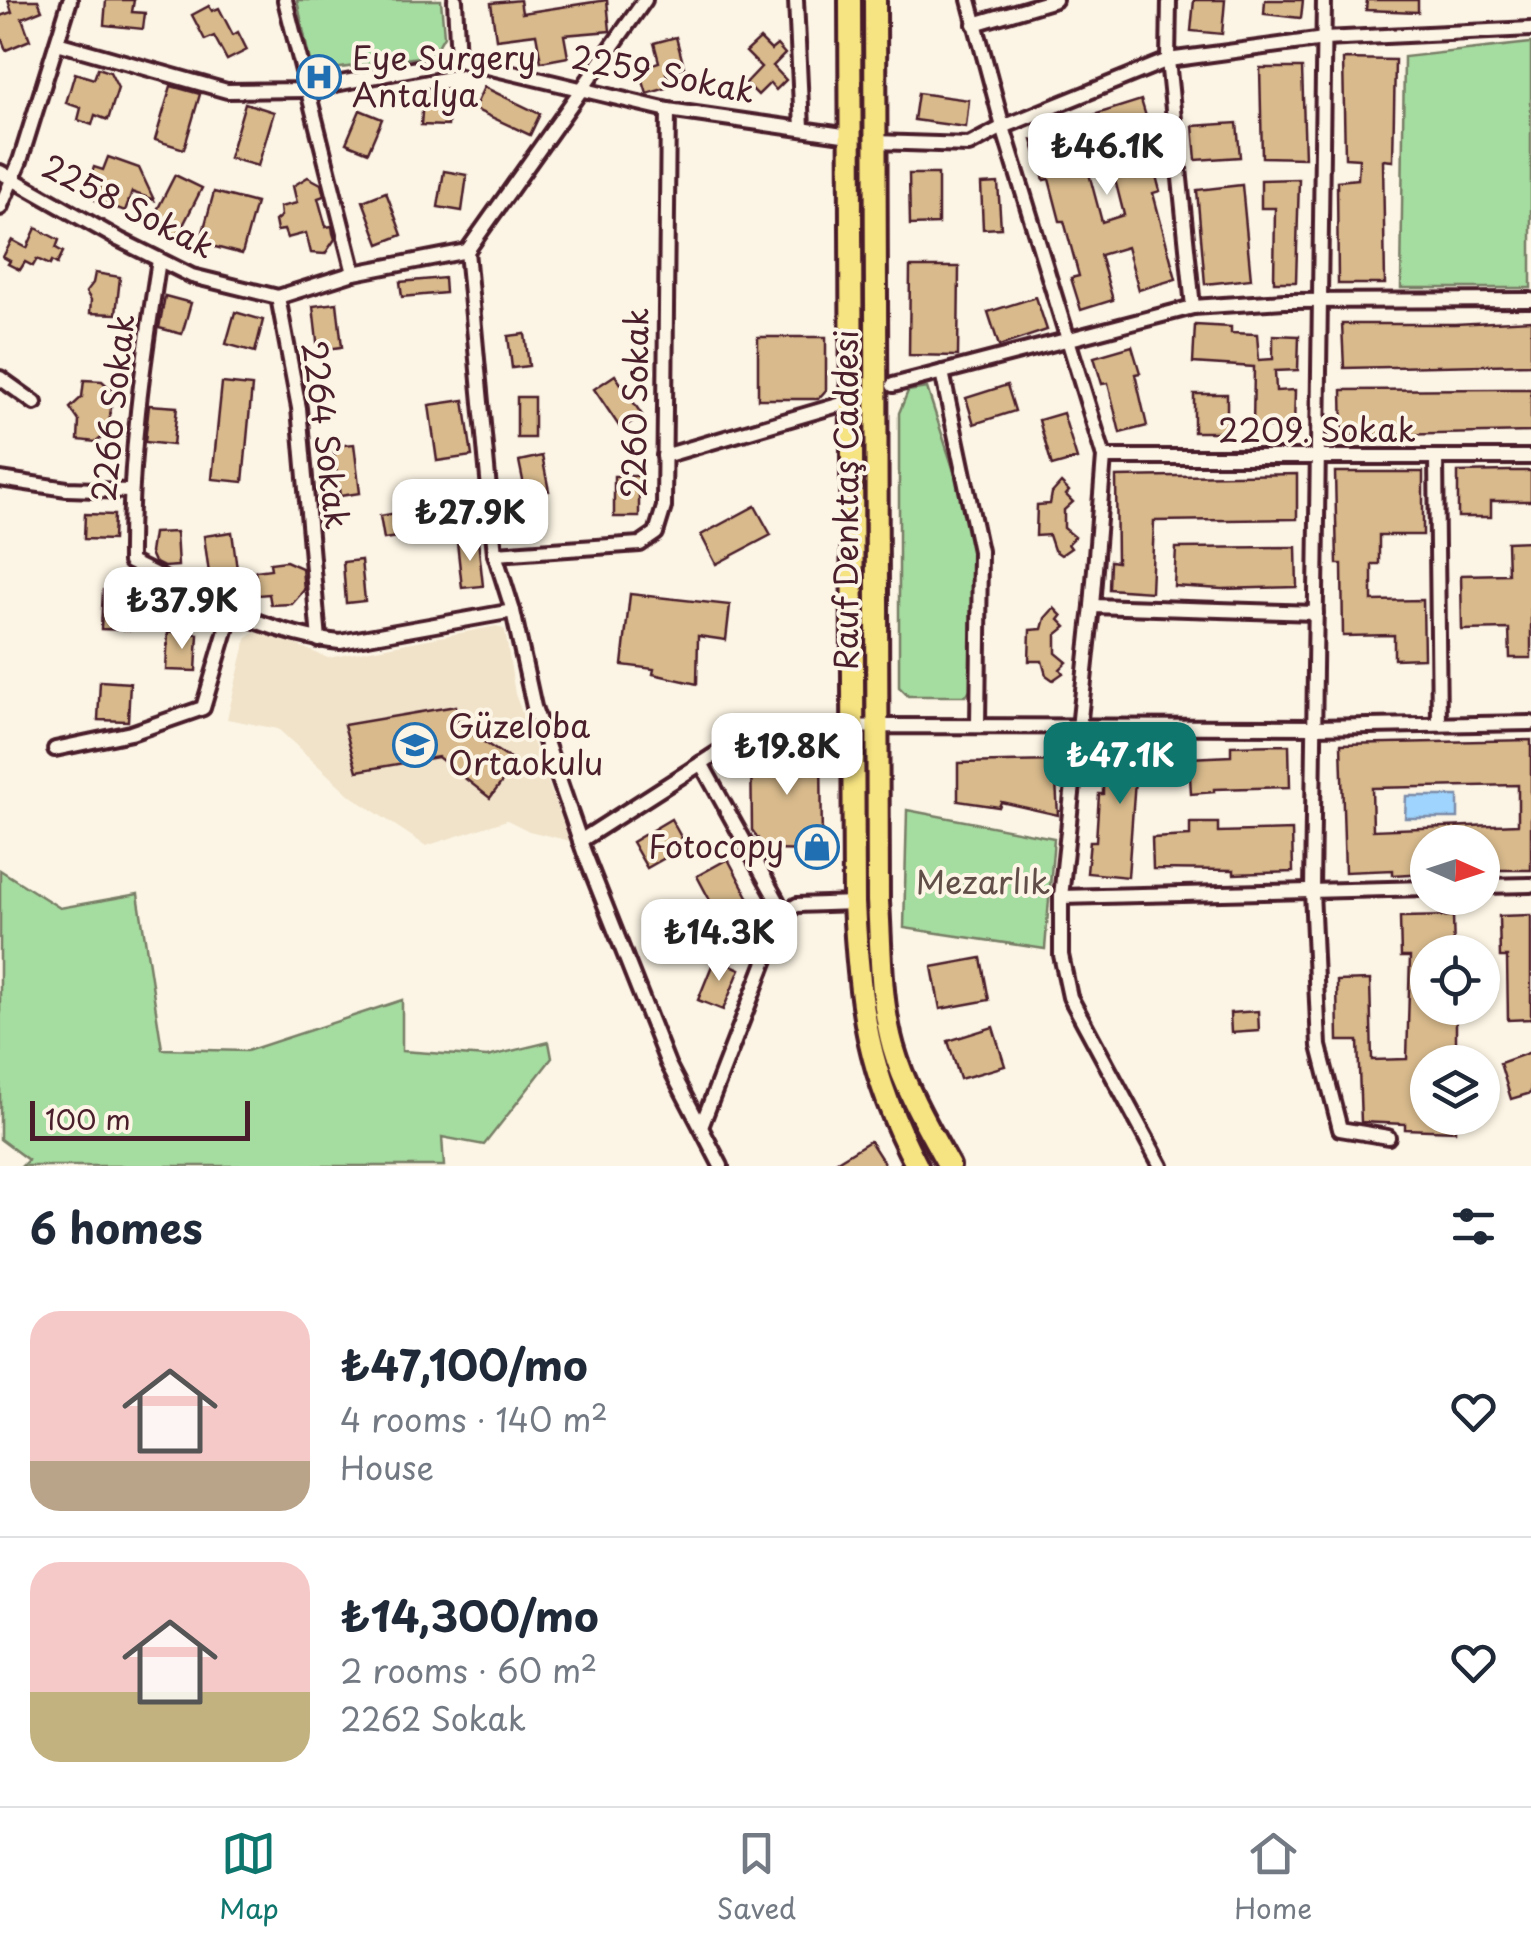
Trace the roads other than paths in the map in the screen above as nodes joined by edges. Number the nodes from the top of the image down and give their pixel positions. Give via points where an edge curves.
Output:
1 (70, 0) edge
2 (285, 0) edge
3 (455, 0) edge
4 (645, 0) edge
5 (796, 0) edge
6 (850, 0) edge
7 (875, 0) edge
8 (969, 0) edge
9 (1055, 0) edge
10 (1168, 0) edge
11 (1324, 0) edge
12 (974, 24) junction
13 (1531, 29) edge
14 (1324, 39) junction
15 (58, 43) junction
16 (458, 60) junction
17 (1168, 60) junction
18 (582, 89) junction
19 (305, 90) junction
20 (668, 110) junction
21 (1004, 127) junction
22 (802, 128) junction
23 (850, 136) junction
24 (876, 142) junction
25 (6, 175) edge
26 (0, 208) edge
27 (466, 251) junction
28 (158, 260) junction
29 (354, 273) junction
30 (278, 297) junction
31 (1320, 300) junction
32 (1531, 300) edge
33 (1193, 307) junction
34 (1070, 338) junction
35 (942, 372) junction
36 (0, 378) edge
37 (892, 385) dead end
38 (852, 401) junction
39 (35, 403) dead end
40 (664, 456) junction
41 (1104, 457) junction
42 (1531, 457) edge
43 (1436, 458) junction
44 (1318, 459) junction
45 (0, 479) edge
46 (129, 491) junction
47 (496, 554) junction
48 (1092, 606) junction
49 (232, 610) junction
50 (513, 610) junction
51 (1316, 613) junction
52 (319, 640) junction
53 (1531, 723) edge
54 (1080, 724) junction
55 (1439, 724) junction
56 (978, 725) junction
57 (878, 726) junction
58 (1314, 726) junction
59 (853, 728) junction
60 (55, 748) dead end
61 (701, 763) junction
62 (580, 842) junction
63 (1500, 886) edge
64 (1531, 886) edge
65 (1410, 888) edge
66 (1312, 891) junction
67 (1061, 898) junction
68 (854, 903) junction
69 (784, 913) junction
70 (701, 1128) junction
71 (1388, 1137) dead end
72 (722, 1166) edge
73 (917, 1166) edge
74 (949, 1166) edge
75 (1162, 1166) edge

1 - 15 street
2 - 19 street
3 - 16 street
4 - 18 street
5 - 22 street
6 - 23 main road, Rauf Denktaş Caddesi
7 - 24 main road, Rauf Denktaş Caddesi
8 - 12 street
9 - 12 street
10 - 17 street
11 - 14 street
12 - 21 street
13 - 14 street
14 - 17 street
14 - 31 street
15 - 19 street, 2259 Sokak via 227,91
15 - 25 street
16 - 18 street, 2259 Sokak
16 - 19 street, 2259 Sokak
17 - 21 street
17 - 33 street
18 - 20 street, 2259 Sokak
18 - 27 street
19 - 29 street
20 - 22 street, 2259 Sokak
20 - 40 street, 2260 Sokak
21 - 24 street via 969,146
21 - 34 street
22 - 23 street, 2259 Sokak
23 - 38 main road, Rauf Denktaş Caddesi
24 - 57 main road, Rauf Denktaş Caddesi
25 - 26 street
25 - 28 street, 2258 Sokak
27 - 29 street
27 - 47 street
28 - 30 street, 2258 Sokak via 192,276
28 - 46 street, 2266 Sokak
29 - 30 street
30 - 52 street, 2264 Sokak via 299,408
31 - 32 street
31 - 33 street
31 - 44 street
33 - 34 street
34 - 35 street
34 - 41 street
35 - 37 street
35 - 56 street via 980,551
36 - 39 street
38 - 40 street
38 - 59 main road, Rauf Denktaş Caddesi
40 - 47 street, 2260 Sokak via 664,507 656,533 640,544
41 - 44 street, 2209. Sokak
41 - 48 street
42 - 43 street, 2209. Sokak
43 - 44 street, 2209. Sokak
43 - 55 street
44 - 51 street
45 - 46 street
46 - 49 street, 2266 Sokak via 130,562
47 - 50 street
48 - 51 street
48 - 54 street
49 - 52 street via 277,631
49 - 60 street via 203,708 131,734
50 - 52 street via 340,642
50 - 62 street via 534,706
51 - 58 street
53 - 55 street
54 - 56 street
54 - 58 street
54 - 67 street
55 - 58 street
56 - 57 street
57 - 59 street
57 - 74 main road, Rauf Denktaş Caddesi via 886,1014 903,1078
58 - 66 street
59 - 61 street via 770,731 739,739
59 - 68 main road, Rauf Denktaş Caddesi
61 - 62 street
61 - 69 street
62 - 70 street via 668,1064
63 - 64 street
65 - 66 street
66 - 67 street
66 - 71 street via 1319,1046 1340,1128
67 - 75 street via 1070,997
68 - 69 street via 797,905
68 - 73 main road, Rauf Denktaş Caddesi via 863,1019 883,1094
69 - 70 street
70 - 72 street

